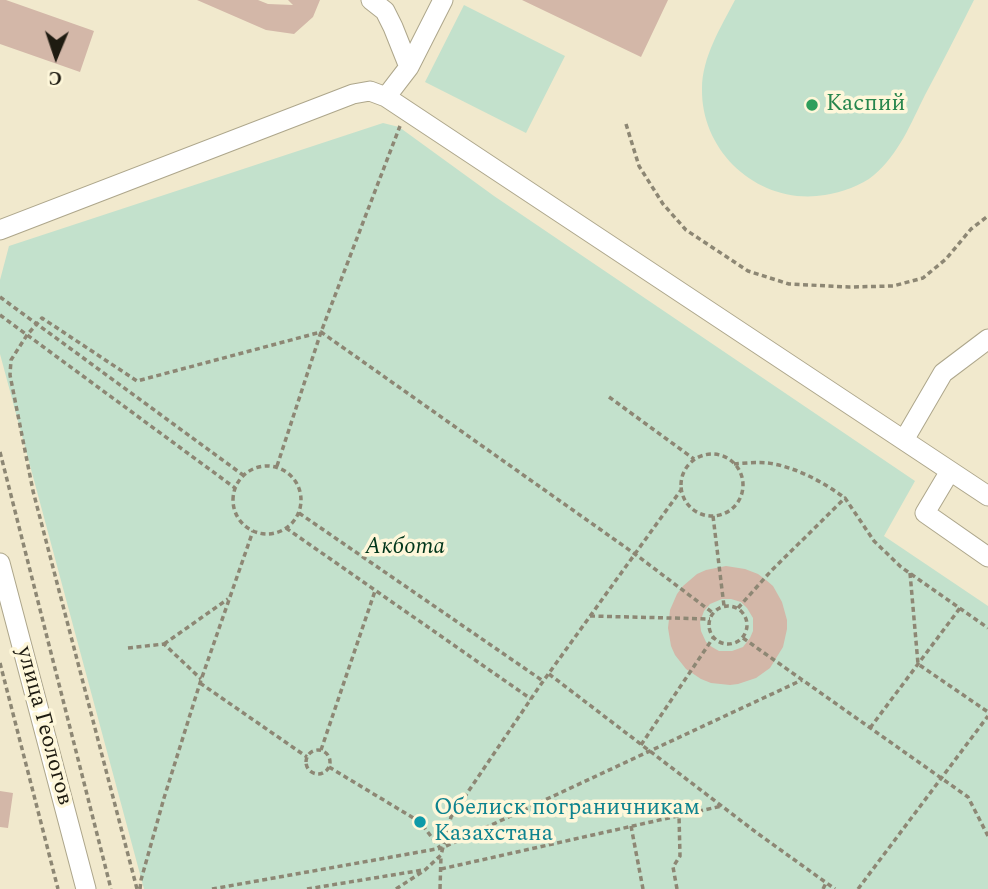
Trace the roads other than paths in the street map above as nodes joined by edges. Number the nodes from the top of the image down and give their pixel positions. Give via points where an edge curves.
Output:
1 (371, 0) edge
2 (443, 0) edge
3 (408, 67) junction
4 (386, 97) junction
5 (0, 230) edge
6 (988, 339) edge
7 (904, 440) junction
8 (950, 471) junction
9 (988, 496) edge
10 (988, 557) edge
11 (0, 563) edge
12 (86, 889) edge

1 - 3 street via 385,10
2 - 3 street
3 - 4 street
4 - 5 street via 370,91 353,93
4 - 7 street
6 - 7 street via 943,373
7 - 8 street
8 - 9 street
8 - 10 street via 925,513
11 - 12 street, улица Геологов

